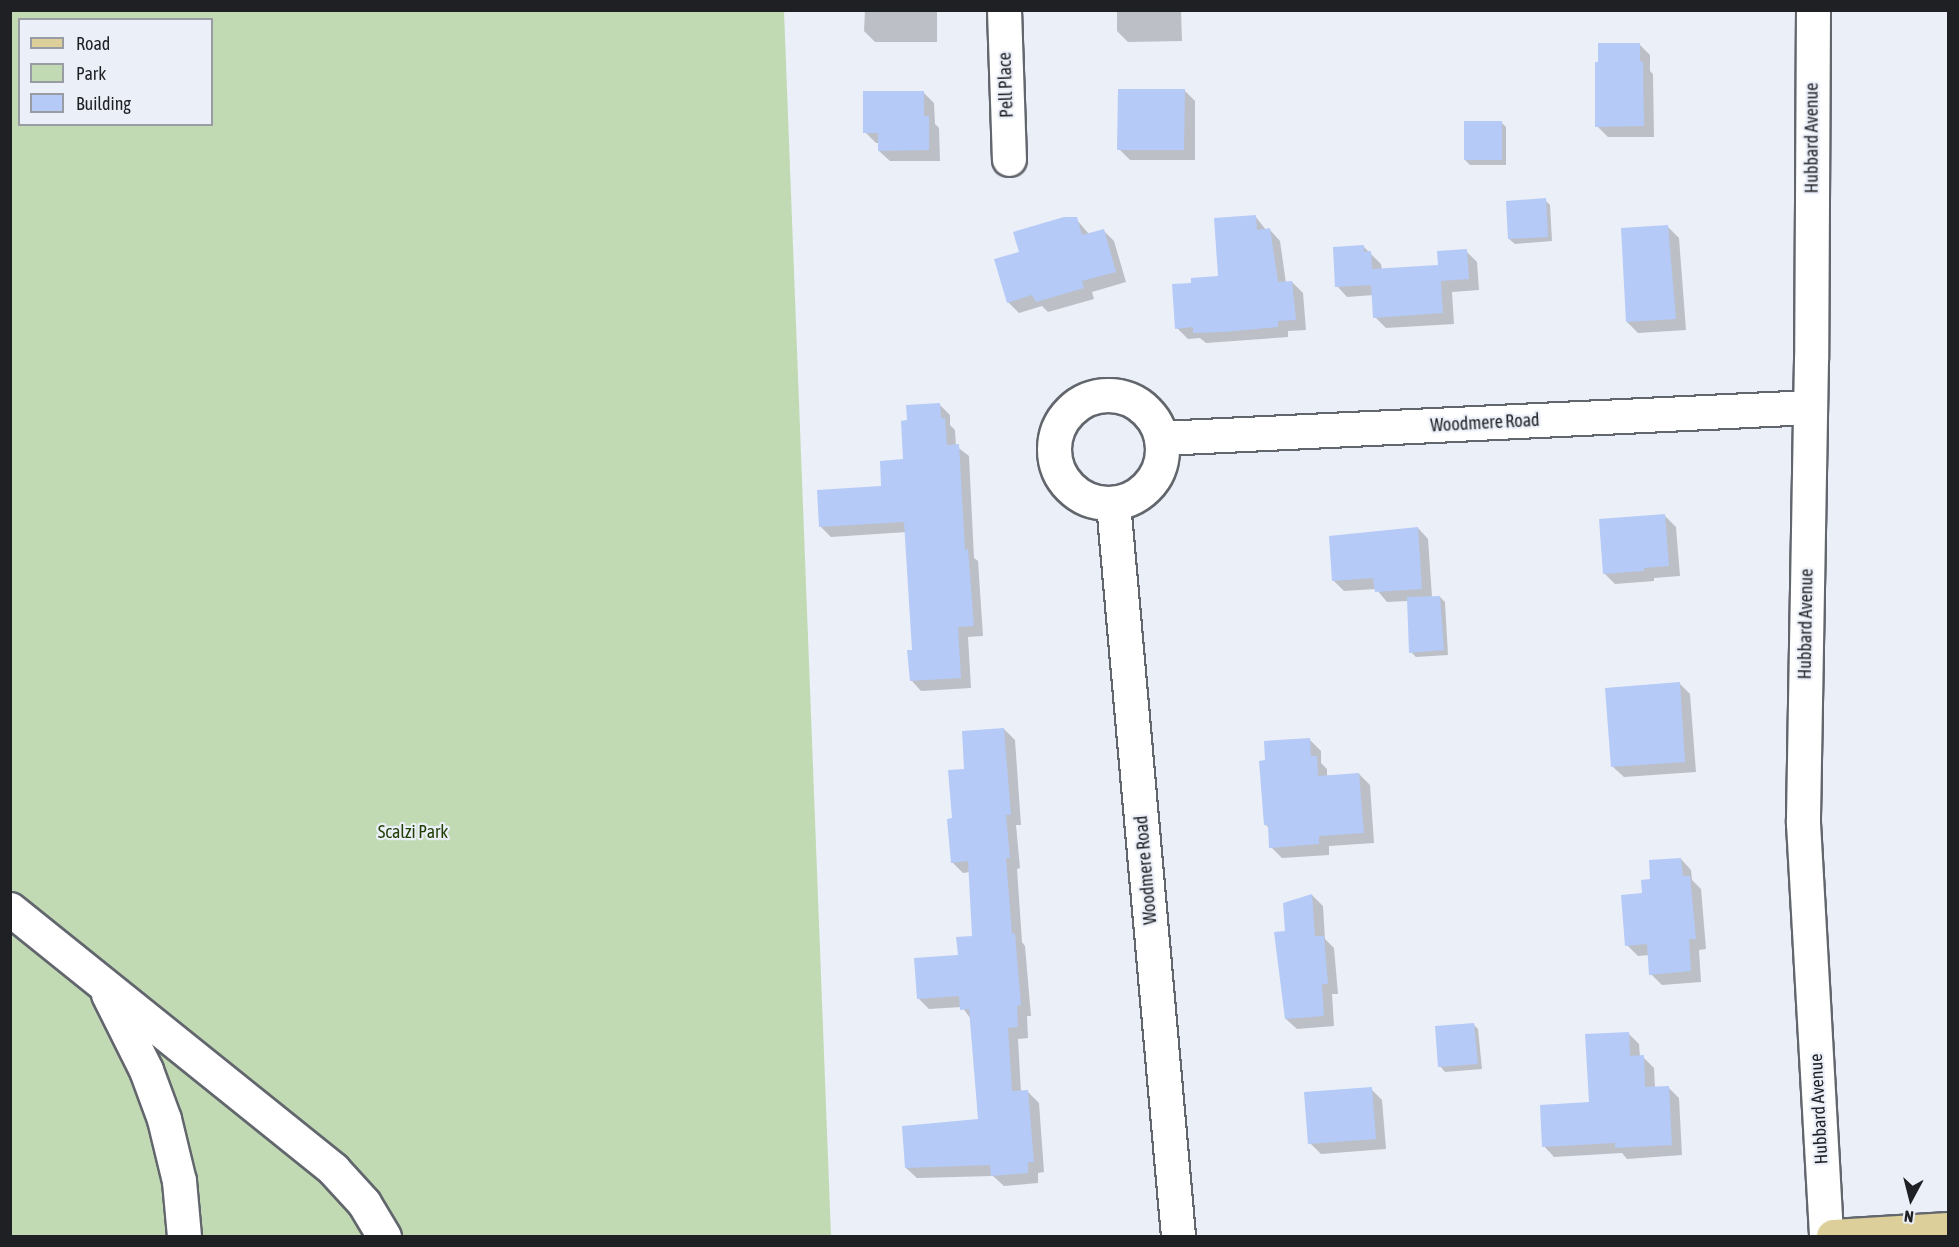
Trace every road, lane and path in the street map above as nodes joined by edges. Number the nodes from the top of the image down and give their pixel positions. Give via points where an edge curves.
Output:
1 (1004, 10) edge
2 (1813, 10) edge
3 (1009, 159) dead end
4 (1810, 407) junction
5 (1161, 438) junction
6 (1113, 503) junction
7 (10, 909) edge
8 (104, 987) junction
9 (1948, 1229) edge
10 (183, 1236) edge
11 (384, 1236) edge
12 (1178, 1236) edge
13 (1826, 1236) edge
14 (1833, 1236) edge

1 - 3 street, Pell Place
2 - 4 street, Hubbard Avenue
4 - 5 street, Woodmere Road
4 - 13 street, Hubbard Avenue via 1803,823
5 - 6 street via 1161,461 1152,481 1135,496
5 - 6 street via 1143,408 1110,394 1077,404 1060,422 1053,444 1056,468 1062,478 1079,495
6 - 12 street, Woodmere Road
7 - 8 street
8 - 10 street via 146,1070 174,1149
8 - 11 street via 333,1169 364,1203
9 - 14 main road

